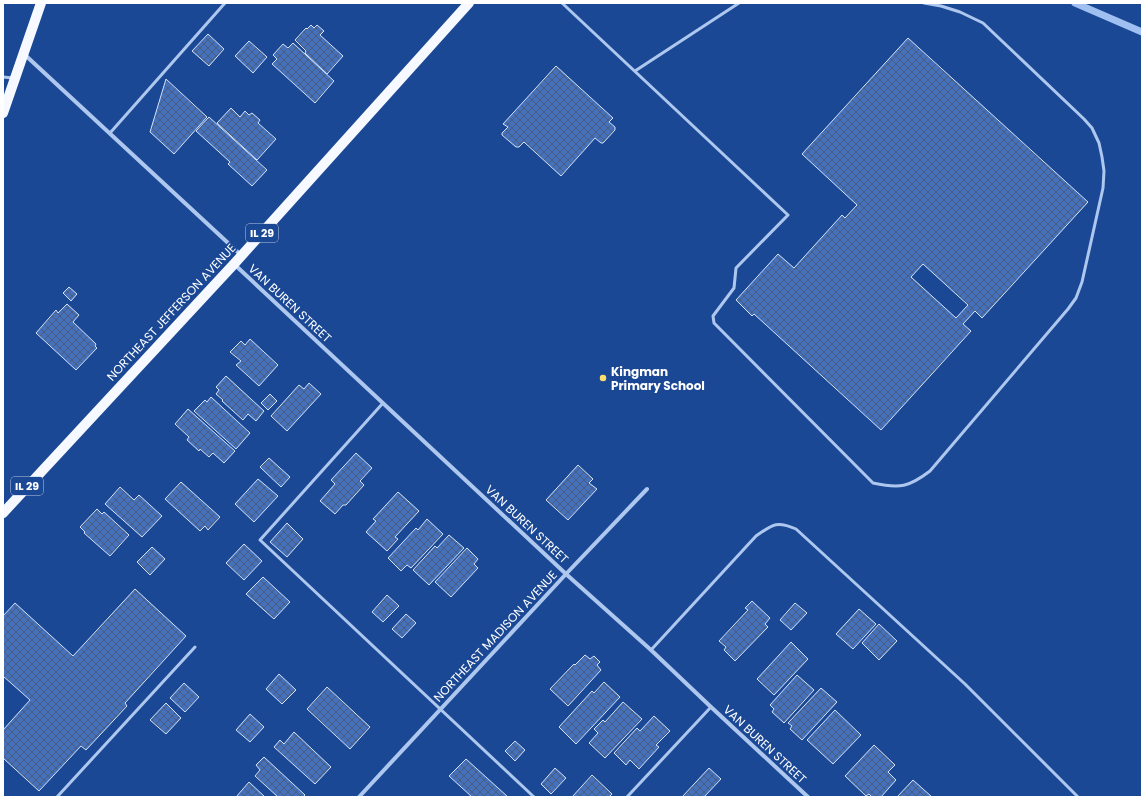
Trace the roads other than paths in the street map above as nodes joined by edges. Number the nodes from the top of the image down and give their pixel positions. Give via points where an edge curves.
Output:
1 (42, 3) edge
2 (225, 3) edge
3 (469, 3) edge
4 (562, 3) edge
5 (739, 3) edge
6 (924, 3) edge
7 (24, 54) junction
8 (635, 72) junction
9 (3, 77) edge
10 (15, 78) junction
11 (3, 114) edge
12 (110, 133) junction
13 (241, 255) junction
14 (234, 264) junction
15 (383, 403) junction
16 (52, 460) junction
17 (647, 489) dead end
18 (3, 508) edge
19 (3, 512) edge
20 (566, 574) junction
21 (195, 647) dead end
22 (651, 650) junction
23 (711, 707) junction
24 (440, 709) junction
25 (57, 797) edge
26 (358, 797) edge
27 (534, 797) edge
28 (626, 797) edge
29 (808, 797) edge
30 (1078, 797) edge

1 - 7 main road
2 - 12 lane
3 - 13 main road, NORTHEAST JEFFERSON AVENUE / IL 29
4 - 8 lane
5 - 8 lane
6 - 8 lane via 960,12 982,22 1092,128 1099,143 1104,171 1103,188 1082,282 1076,298 930,471 917,481 901,486 873,482 714,323 713,316 734,288 736,268 788,215
7 - 10 main road
7 - 12 street, VAN BUREN STREET
9 - 10 lane
10 - 11 main road
12 - 13 street, VAN BUREN STREET
13 - 14 main road, NORTHEAST JEFFERSON AVENUE / IL 29
14 - 15 street, VAN BUREN STREET
14 - 16 main road, NORTHEAST JEFFERSON AVENUE / IL 29
15 - 20 street, VAN BUREN STREET
15 - 24 lane via 260,540
16 - 18 main road
16 - 19 main road, NORTHEAST JEFFERSON AVENUE / IL 29
17 - 20 street, NORTHEAST MADISON AVENUE
20 - 22 street, VAN BUREN STREET
20 - 24 street, NORTHEAST MADISON AVENUE
21 - 25 lane
22 - 23 street, VAN BUREN STREET
22 - 30 lane via 756,536 771,525 784,524 796,529 965,684
23 - 28 lane
23 - 29 street, VAN BUREN STREET
24 - 26 street, NORTHEAST MADISON AVENUE
24 - 27 lane

